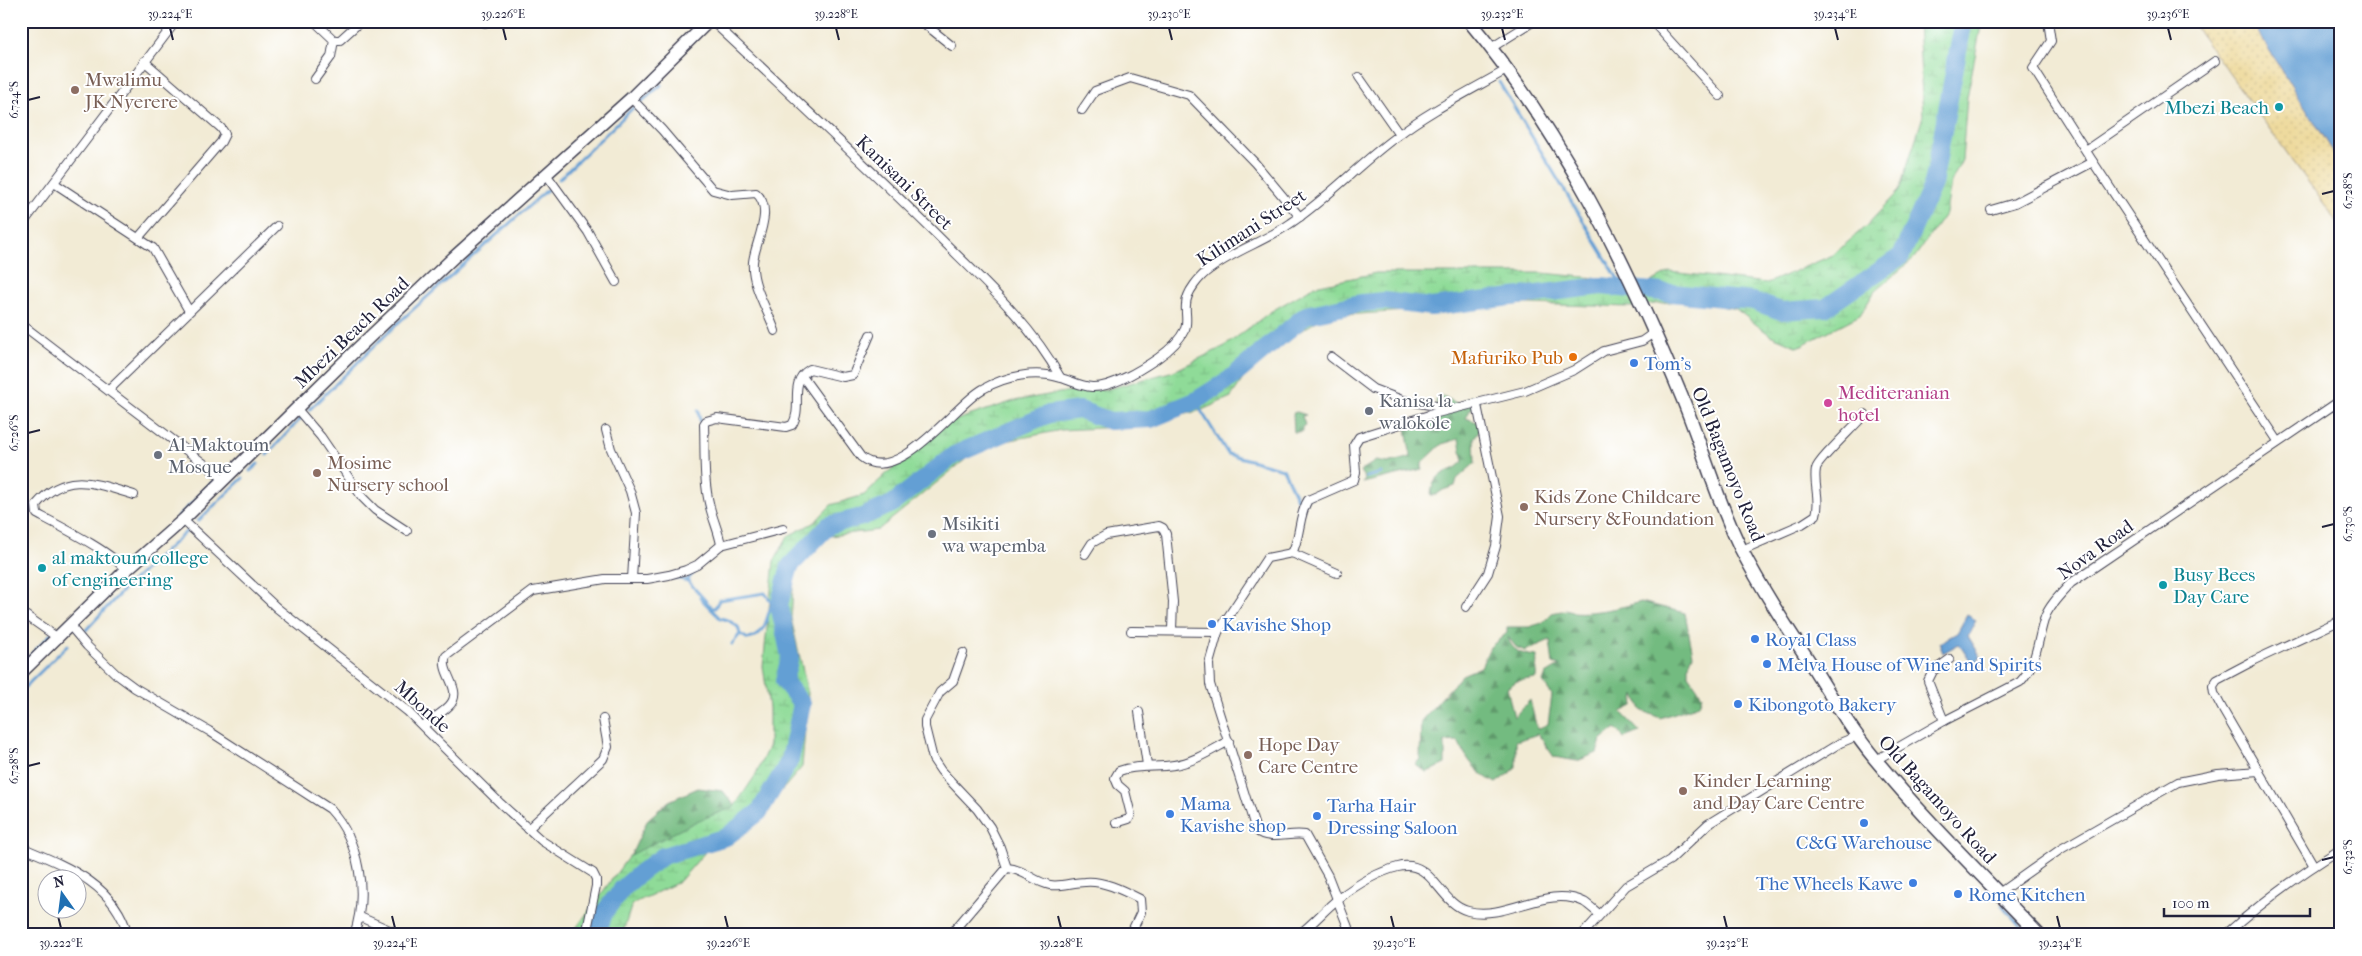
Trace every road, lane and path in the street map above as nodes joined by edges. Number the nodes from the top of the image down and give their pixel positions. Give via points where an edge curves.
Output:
1 (176, 21) edge
2 (314, 21) edge
3 (361, 21) edge
4 (711, 21) edge
5 (921, 21) edge
6 (1469, 21) edge
7 (1534, 21) edge
8 (1652, 21) edge
9 (2048, 21) edge
10 (334, 40) junction
11 (952, 46) dead end
12 (1491, 48) junction
13 (144, 61) junction
14 (2215, 62) dead end
15 (1508, 69) junction
16 (1359, 77) dead end
17 (315, 79) dead end
18 (1720, 96) dead end
19 (631, 98) junction
20 (1082, 110) dead end
21 (1398, 134) junction
22 (2086, 150) junction
23 (2093, 162) junction
24 (546, 174) junction
25 (54, 183) junction
26 (1991, 210) dead end
27 (1300, 217) junction
28 (21, 226) edge
29 (277, 226) dead end
30 (139, 237) junction
31 (616, 282) dead end
32 (189, 311) junction
33 (21, 324) edge
34 (775, 331) dead end
35 (1655, 332) junction
36 (870, 335) dead end
37 (1331, 356) dead end
38 (802, 376) junction
39 (1060, 377) junction
40 (109, 390) junction
41 (2341, 400) edge
42 (1477, 405) junction
43 (297, 409) junction
44 (1452, 409) junction
45 (1865, 414) dead end
46 (606, 430) dead end
47 (2278, 441) junction
48 (224, 479) junction
49 (134, 495) dead end
50 (183, 520) junction
51 (783, 529) dead end
52 (408, 531) dead end
53 (721, 545) junction
54 (1742, 550) junction
55 (1292, 552) junction
56 (1085, 554) dead end
57 (125, 572) junction
58 (1337, 573) dead end
59 (632, 579) junction
60 (1466, 607) dead end
61 (21, 612) edge
62 (2341, 620) edge
63 (71, 627) junction
64 (1172, 630) junction
65 (1131, 631) dead end
66 (1218, 632) junction
67 (58, 638) junction
68 (963, 653) dead end
69 (1950, 659) dead end
70 (21, 673) edge
71 (1139, 712) dead end
72 (603, 720) dead end
73 (1944, 721) junction
74 (424, 726) junction
75 (1857, 736) junction
76 (1229, 741) junction
77 (1876, 760) junction
78 (1147, 765) junction
79 (2259, 771) junction
80 (1116, 823) dead end
81 (528, 829) junction
82 (21, 847) edge
83 (2341, 849) edge
84 (2314, 866) junction
85 (1007, 868) junction
86 (1999, 892) junction
87 (1338, 899) junction
88 (1598, 914) junction
89 (360, 917) junction
90 (128, 935) edge
91 (354, 935) edge
92 (401, 935) edge
93 (586, 935) edge
94 (957, 935) edge
95 (1130, 935) edge
96 (1298, 935) edge
97 (1351, 935) edge
98 (1582, 935) edge
99 (2039, 935) edge
100 (2225, 935) edge

1 - 13 street
2 - 10 street
3 - 10 street via 340,40
4 - 19 main road, Mbezi Beach Road
4 - 39 street, Kanisani Street via 997,295 1048,355
5 - 11 street
6 - 12 main road, Old Bagamoyo Road
7 - 12 street
8 - 18 street
9 - 22 street via 2051,40 2033,68
10 - 17 street via 330,57
12 - 15 main road, Old Bagamoyo Road
13 - 25 street
13 - 30 street via 225,134
14 - 22 street
15 - 21 street, Kilimani Street
15 - 35 main road, Old Bagamoyo Road via 1577,176
16 - 21 street
19 - 24 main road, Mbezi Beach Road
19 - 34 street via 713,190 732,195 756,193 763,199 765,210 753,260 753,275
20 - 27 street via 1095,91 1130,78 1189,95 1255,163
21 - 27 street, Kilimani Street
22 - 23 street
23 - 26 street via 2015,203
23 - 47 street
24 - 31 street via 588,232
24 - 43 main road, Mbezi Beach Road via 391,316
25 - 28 street
25 - 30 street
27 - 39 street, Kilimani Street via 1209,269 1186,301 1186,327 1158,358 1124,378 1094,387
29 - 32 street
30 - 32 street via 152,248
32 - 40 street
33 - 40 street
35 - 42 street via 1642,341 1604,351 1526,391
35 - 54 main road, Old Bagamoyo Road via 1697,433 1724,513
36 - 38 street via 853,375 844,377 810,369
37 - 44 street via 1373,389 1402,400
38 - 39 street, Kilimani Street via 861,457 866,462 880,463 915,450 983,389 1020,374
38 - 53 street via 796,388 796,420 792,425 786,427 717,418 704,424 707,487
40 - 48 street
41 - 47 street, Nova Road
42 - 44 street
42 - 60 street via 1500,516 1488,572
43 - 48 main road, Mbezi Beach Road
43 - 52 street via 321,437 362,497 375,510
44 - 55 street via 1365,434 1355,440 1354,480 1308,500
45 - 54 street via 1816,466 1816,515
46 - 59 street via 636,513
47 - 73 street, Nova Road via 2071,583 2046,616 2034,662 2020,682
48 - 50 main road, Mbezi Beach Road
49 - 57 street via 87,482 74,482 45,494 36,505 37,514 107,554 124,567
50 - 57 main road, Mbezi Beach Road
50 - 74 street, Mbonde via 277,608
51 - 53 street
53 - 59 street via 686,570
54 - 75 main road, Old Bagamoyo Road via 1771,602
55 - 58 street
55 - 66 street via 1267,558
56 - 64 street via 1092,543 1106,534 1163,528 1173,602
57 - 63 main road, Mbezi Beach Road
59 - 74 street via 605,579 544,588 527,595 446,656 444,662 454,687 454,697 449,706
61 - 67 street
62 - 79 street via 2248,664 2217,680 2213,686
63 - 67 main road, Mbezi Beach Road
63 - 89 street via 135,688 330,809 339,819 356,856 362,885
64 - 65 street
64 - 66 street
66 - 76 street via 1210,658 1210,684
67 - 70 main road, Mbezi Beach Road
68 - 85 street via 953,681 940,692 924,726 933,759 990,827
69 - 73 street via 1933,670 1928,681
71 - 78 street
72 - 81 street via 608,747 603,759
73 - 77 street, Nova Road
74 - 81 street, Mbonde
75 - 77 main road, Old Bagamoyo Road
75 - 88 street via 1708,824 1670,860 1626,886
76 - 78 street via 1175,765
76 - 87 street via 1256,830 1268,836 1305,835
77 - 86 main road, Old Bagamoyo Road
78 - 80 street via 1126,768 1115,778 1125,791 1131,815 1129,819
79 - 84 street
79 - 86 street via 2218,774 2178,782 2061,849
81 - 93 street, Mbonde via 593,873 596,879
82 - 90 street via 71,870 105,892 118,908
83 - 84 street
84 - 100 street
85 - 94 street via 956,928
85 - 95 street via 1052,886 1086,881 1107,885 1140,899 1141,912
86 - 99 main road, Old Bagamoyo Road
87 - 88 street via 1376,875 1399,866 1414,866 1427,873 1450,900 1467,911 1491,912 1558,896 1584,902
87 - 96 street
87 - 97 street
88 - 98 street
89 - 91 street
89 - 92 street

